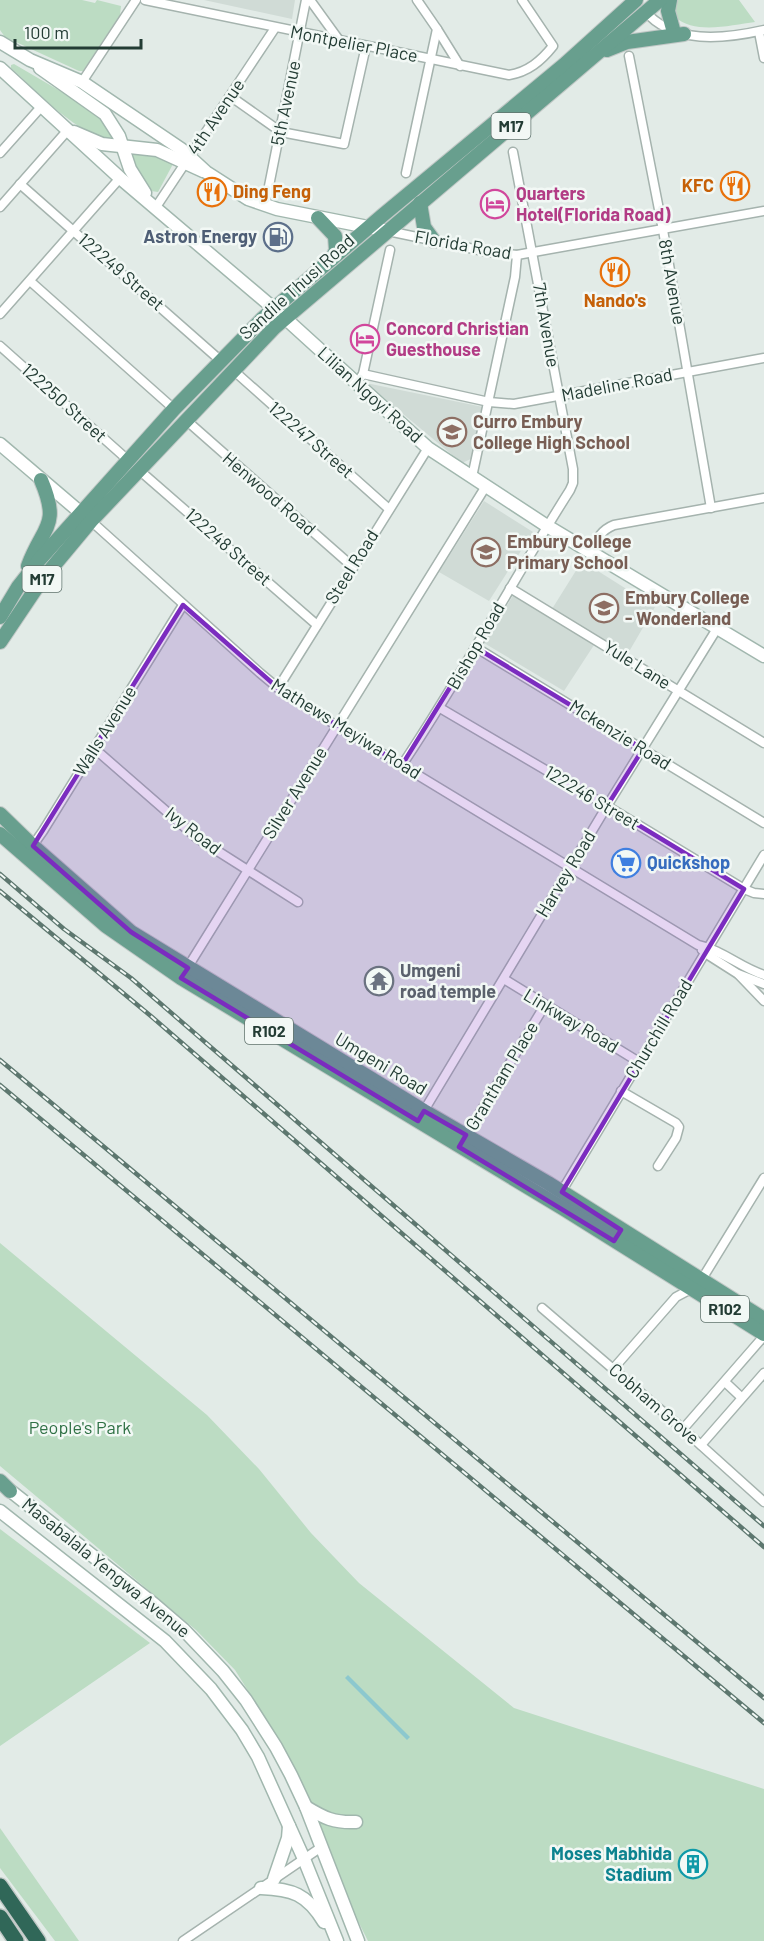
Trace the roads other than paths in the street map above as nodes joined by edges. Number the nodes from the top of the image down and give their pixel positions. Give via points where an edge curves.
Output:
1 (136, 0) edge
2 (145, 0) edge
3 (308, 0) edge
4 (417, 0) edge
5 (522, 0) edge
6 (636, 0) edge
7 (660, 0) edge
8 (670, 0) edge
9 (646, 12) junction
10 (275, 28) junction
11 (437, 29) junction
12 (678, 31) junction
13 (761, 31) edge
14 (301, 33) junction
15 (339, 40) junction
16 (0, 42) edge
17 (366, 46) junction
18 (629, 56) dead end
19 (764, 58) edge
20 (431, 59) junction
21 (30, 60) junction
22 (583, 64) junction
23 (460, 66) junction
24 (0, 68) edge
25 (82, 82) junction
26 (230, 96) junction
27 (41, 107) junction
28 (65, 129) junction
29 (280, 132) junction
30 (122, 146) junction
31 (513, 152) dead end
32 (0, 153) edge
33 (187, 160) junction
34 (406, 173) dead end
35 (120, 178) junction
36 (21, 184) junction
37 (420, 203) junction
38 (153, 205) junction
39 (265, 206) junction
40 (0, 207) edge
41 (764, 211) edge
42 (318, 218) junction
43 (369, 228) junction
44 (663, 230) junction
45 (74, 231) junction
46 (388, 231) junction
47 (434, 241) junction
48 (390, 249) dead end
49 (533, 253) junction
50 (517, 255) junction
51 (332, 259) junction
52 (30, 281) junction
53 (273, 309) junction
54 (0, 314) edge
55 (285, 318) junction
56 (0, 346) edge
57 (764, 358) edge
58 (221, 361) junction
59 (233, 370) junction
60 (688, 372) junction
61 (360, 378) junction
62 (559, 396) junction
63 (489, 402) junction
64 (174, 409) junction
65 (186, 420) junction
66 (0, 444) edge
67 (428, 447) junction
68 (134, 465) junction
69 (472, 477) junction
70 (41, 480) junction
71 (486, 486) junction
72 (764, 498) edge
73 (711, 508) junction
74 (389, 509) junction
75 (86, 517) junction
76 (547, 526) junction
77 (590, 552) junction
78 (353, 567) junction
79 (23, 580) junction
80 (510, 588) junction
81 (183, 605) junction
82 (0, 617) edge
83 (317, 625) junction
84 (718, 627) junction
85 (0, 642) edge
86 (475, 647) junction
87 (764, 656) edge
88 (278, 688) junction
89 (678, 691) junction
90 (440, 708) junction
91 (337, 726) junction
92 (764, 743) edge
93 (95, 749) junction
94 (643, 749) junction
95 (402, 765) junction
96 (607, 806) junction
97 (0, 814) edge
98 (764, 823) edge
99 (0, 834) edge
100 (29, 851) junction
101 (764, 855) edge
102 (570, 867) junction
103 (248, 870) junction
104 (744, 889) junction
105 (764, 894) edge
106 (298, 902) dead end
107 (707, 950) junction
108 (184, 973) junction
109 (738, 974) junction
110 (764, 975) edge
111 (504, 979) junction
112 (764, 984) edge
113 (764, 1001) edge
114 (545, 1005) junction
115 (639, 1062) junction
116 (621, 1091) junction
117 (421, 1116) junction
118 (462, 1141) junction
119 (658, 1166) dead end
120 (764, 1178) edge
121 (558, 1198) junction
122 (697, 1283) junction
123 (542, 1308) dead end
124 (764, 1319) edge
125 (764, 1335) edge
126 (612, 1369) junction
127 (764, 1372) edge
128 (725, 1382) junction
129 (741, 1397) junction
130 (683, 1429) junction
131 (701, 1445) junction
132 (3, 1485) edge
133 (764, 1502) edge
134 (0, 1511) edge
135 (306, 1807) junction
136 (356, 1822) dead end
137 (289, 1825) junction
138 (320, 1848) junction
139 (304, 1859) junction
140 (274, 1879) junction
141 (0, 1886) edge
142 (261, 1888) junction
143 (0, 1917) edge
144 (16, 1941) edge
145 (38, 1941) edge
146 (183, 1941) edge
147 (336, 1941) edge
148 (358, 1941) edge

1 - 25 street
2 - 10 street, Montpelier Place
3 - 14 street, 5th Avenue
3 - 15 street
4 - 11 street
5 - 23 street, Montpelier Place via 553,46 536,64 519,74
6 - 9 street
6 - 43 main road, Sandile Thusi Road / M17
7 - 9 main road, Sandile Thusi Road / M17
8 - 12 main road via 668,11
9 - 12 street
9 - 22 main road, Sandile Thusi Road / M17
10 - 14 street, Montpelier Place
10 - 26 street, 4th Avenue
11 - 20 street
11 - 23 street
12 - 13 street via 706,38
12 - 22 main road via 612,47
13 - 19 street
14 - 15 street, Montpelier Place
14 - 29 street, 5th Avenue
15 - 17 street, Montpelier Place
16 - 21 street, Florida Road
17 - 20 street, Montpelier Place
17 - 29 street via 345,143
18 - 44 street, 8th Avenue
20 - 23 street, Montpelier Place
20 - 34 street
21 - 25 street, Florida Road
21 - 30 street, Lilian Ngoyi Road via 105,114
22 - 37 main road, Sandile Thusi Road / M17
24 - 27 street, Lilian Ngoyi Road
25 - 33 street, Florida Road
26 - 29 street
26 - 33 street, 4th Avenue
27 - 28 street, Lilian Ngoyi Road
27 - 32 street
28 - 30 street, Florida Road via 93,141
28 - 35 street, Lilian Ngoyi Road
28 - 36 street
29 - 39 street, 5th Avenue
30 - 33 street, Florida Road via 157,150
30 - 38 street, Lilian Ngoyi Road via 130,169
31 - 49 street, 7th Avenue
33 - 38 street, 4th Avenue
33 - 39 street, Florida Road
35 - 38 street, Lilian Ngoyi Road
35 - 45 street
36 - 40 street
36 - 45 street, 122249 Street
37 - 46 main road, Sandile Thusi Road / M17
37 - 47 main road via 424,227
38 - 53 street, Lilian Ngoyi Road
39 - 42 street, Florida Road
41 - 44 street, Florida Road
42 - 43 street, Florida Road
42 - 51 main road via 336,236
43 - 46 street, Florida Road
43 - 51 main road, Sandile Thusi Road / M17
44 - 49 street, Florida Road
44 - 60 street, 8th Avenue
45 - 52 street
45 - 58 street, 122249 Street
46 - 47 street, Florida Road
46 - 55 main road, Sandile Thusi Road / M17
47 - 50 street, Florida Road
48 - 61 street
49 - 50 street, Florida Road
49 - 62 street, 7th Avenue
50 - 63 street
51 - 53 main road, Sandile Thusi Road / M17
52 - 54 street
52 - 64 street
53 - 55 street, Lilian Ngoyi Road
53 - 58 main road, Sandile Thusi Road / M17
55 - 59 main road, Sandile Thusi Road / M17
55 - 61 street, Lilian Ngoyi Road
56 - 68 street, 122250 Street
57 - 60 street, Madeline Road
58 - 64 main road, Sandile Thusi Road / M17
59 - 65 main road, Sandile Thusi Road / M17
59 - 74 street, 122247 Street
60 - 62 street, Madeline Road
60 - 73 street, 8th Avenue
61 - 63 street, Madeline Road
61 - 67 street, Lilian Ngoyi Road
62 - 63 street, Madeline Road via 514,404
62 - 76 street, 7th Avenue via 573,483
63 - 69 street
64 - 68 main road, Sandile Thusi Road / M17
65 - 68 main road, Sandile Thusi Road / M17
65 - 78 street, Henwood Road
66 - 70 street, Mathews Meyiwa Road
67 - 69 street, Lilian Ngoyi Road
67 - 74 street, Steel Road
68 - 75 main road, Sandile Thusi Road / M17
68 - 83 street, 122248 Street
69 - 71 street, Lilian Ngoyi Road
70 - 75 street, Mathews Meyiwa Road
70 - 79 main road via 50,517
71 - 76 street, Lilian Ngoyi Road
71 - 91 street, Silver Avenue
72 - 73 street
73 - 77 street via 614,525 600,534
74 - 78 street, Steel Road
75 - 79 main road, Sandile Thusi Road / M17
75 - 81 street, Mathews Meyiwa Road
75 - 85 main road, Sandile Thusi Road / M17
76 - 77 street, Lilian Ngoyi Road
76 - 80 street, Bishop Road
77 - 84 street, Lilian Ngoyi Road
78 - 83 street, Steel Road
79 - 82 main road, Sandile Thusi Road / M17
80 - 86 street, Bishop Road
80 - 89 street, Yule Lane
81 - 88 street, Mathews Meyiwa Road
81 - 93 street, Walls Avenue
83 - 88 street, Steel Road
84 - 87 street, Lilian Ngoyi Road
84 - 89 street, Harvey Road
86 - 90 street, Bishop Road
86 - 94 street, Mckenzie Road
88 - 91 street, Mathews Meyiwa Road
89 - 92 street, Yule Lane
89 - 94 street, Harvey Road
90 - 95 street, Bishop Road
90 - 96 street, 122246 Street
91 - 95 street, Mathews Meyiwa Road
91 - 103 street, Silver Avenue
93 - 100 street, Walls Avenue
93 - 103 street, Ivy Road via 197,837
94 - 96 street, Harvey Road
94 - 98 street, Mckenzie Road
95 - 102 street, Mathews Meyiwa Road
96 - 102 street, Harvey Road
96 - 104 street, 122246 Street
97 - 100 main road, Umgeni Road / R102
99 - 100 main road, Umgeni Road / R102
100 - 108 main road, Umgeni Road / R102 via 106,926
101 - 104 street, Churchill Road
102 - 107 street, Mathews Meyiwa Road
102 - 111 street, Harvey Road
103 - 106 street, Ivy Road
103 - 108 street, Silver Avenue
104 - 105 street, 122246 Street
104 - 107 street, Churchill Road
107 - 109 street, Mathews Meyiwa Road
107 - 110 street, Mathews Meyiwa Road
107 - 115 street, Churchill Road
108 - 117 main road, Umgeni Road / R102
109 - 112 street, Mathews Meyiwa Road
109 - 113 street
111 - 114 street, Linkway Road
111 - 117 street, Harvey Road
114 - 115 street, Linkway Road
114 - 118 street, Grantham Place
115 - 116 street, Churchill Road
116 - 119 street via 679,1127
116 - 121 street, Churchill Road
117 - 118 main road, Umgeni Road / R102
118 - 121 main road, Umgeni Road / R102
120 - 122 street
121 - 122 main road, Umgeni Road / R102
122 - 124 main road, Umgeni Road / R102
122 - 125 main road, Umgeni Road / R102
122 - 126 street via 676,1297
123 - 126 street, Cobham Grove
125 - 128 street
126 - 130 street, Cobham Grove
127 - 129 street
128 - 129 street
128 - 130 street
129 - 131 street
130 - 131 street, Cobham Grove
131 - 133 street, Cobham Grove
132 - 135 street, Masabalala Yengwa Avenue via 155,1605 223,1671 276,1747
134 - 137 street, Masabalala Yengwa Avenue via 165,1641 190,1666 244,1734
135 - 136 street via 326,1819
135 - 138 street, Masabalala Yengwa Avenue
137 - 139 street, Masabalala Yengwa Avenue
137 - 140 street
138 - 139 street
138 - 148 street, Masabalala Yengwa Avenue
139 - 140 street
139 - 147 street, Masabalala Yengwa Avenue
140 - 142 street
141 - 145 highway
142 - 146 street
142 - 147 street via 300,1895 318,1912
143 - 144 highway

